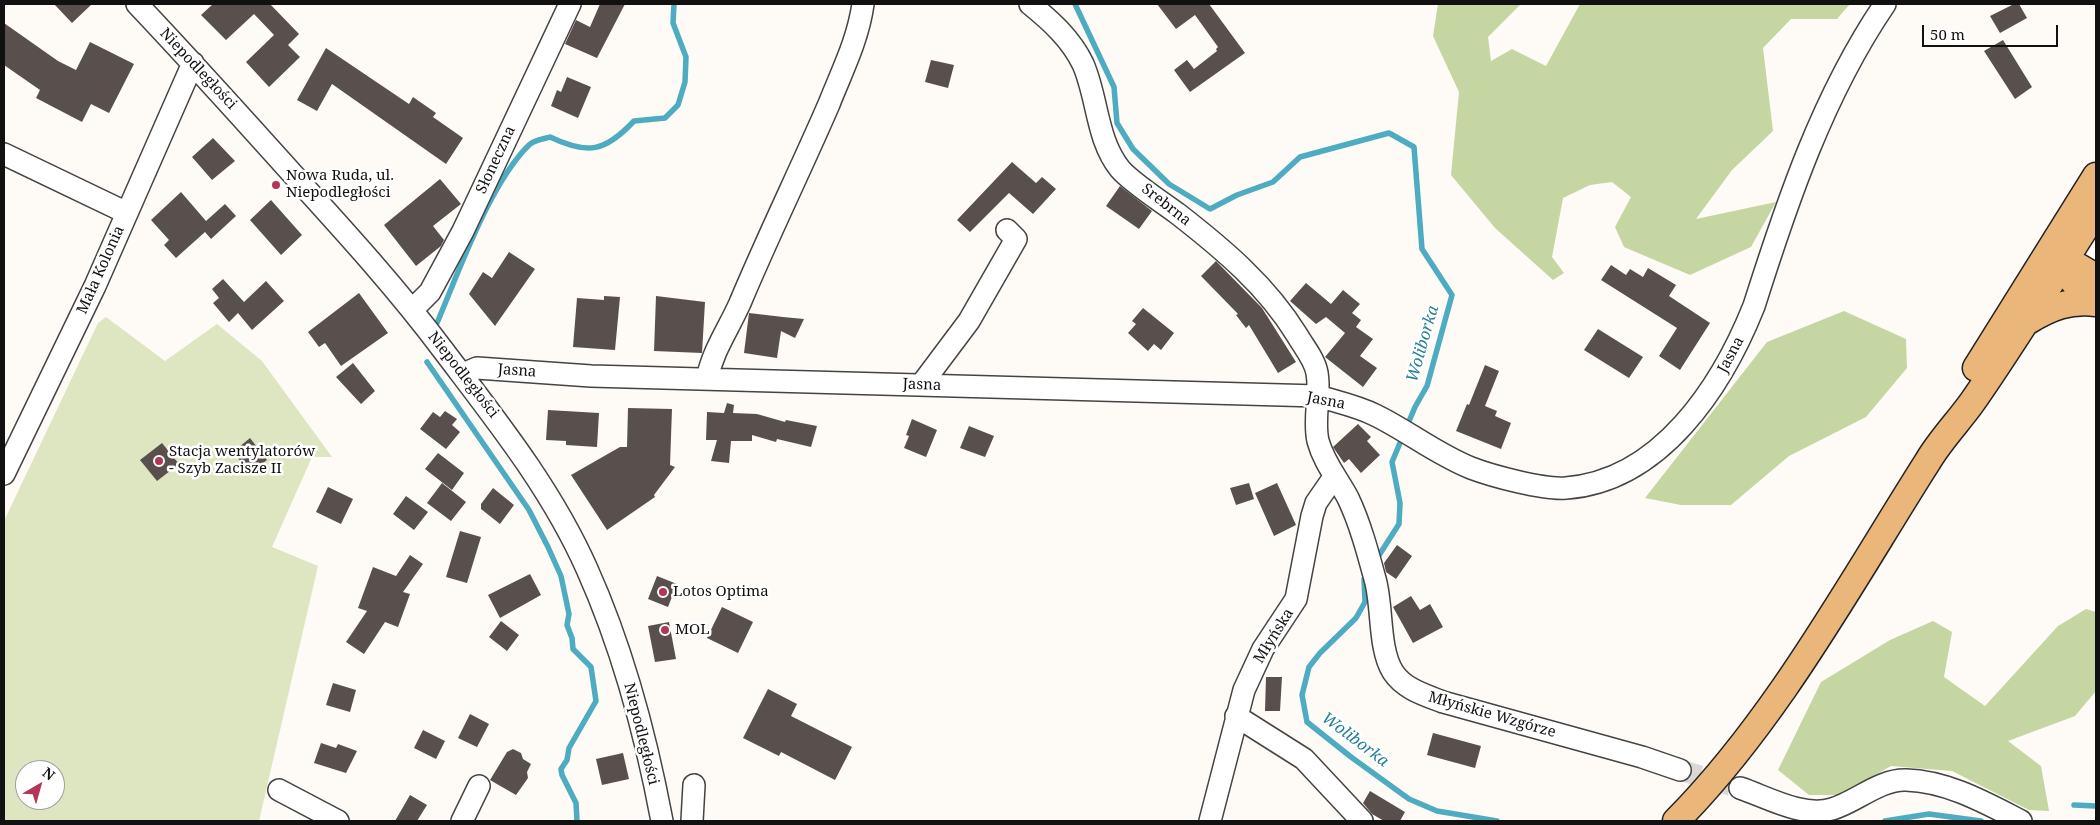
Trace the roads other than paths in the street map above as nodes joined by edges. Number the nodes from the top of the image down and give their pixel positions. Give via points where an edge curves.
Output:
1 (137, 4) edge
2 (570, 4) edge
3 (863, 4) edge
4 (1030, 4) edge
5 (1885, 4) edge
6 (193, 63) junction
7 (4, 154) edge
8 (2096, 176) edge
9 (2096, 211) edge
10 (127, 213) junction
11 (1007, 230) dead end
12 (2071, 233) junction
13 (2064, 262) junction
14 (2093, 274) edge
15 (2031, 279) junction
16 (2096, 302) edge
17 (412, 310) junction
18 (2025, 323) junction
19 (463, 374) junction
20 (707, 379) junction
21 (921, 385) junction
22 (1318, 396) junction
23 (1933, 451) junction
24 (4, 474) edge
25 (1334, 477) junction
26 (1236, 716) junction
27 (1680, 770) tunnel mouth
28 (694, 785) dead end
29 (479, 786) dead end
30 (1740, 788) tunnel mouth
31 (279, 790) dead end
32 (338, 821) edge
33 (462, 821) edge
34 (662, 821) edge
35 (692, 821) edge
36 (1210, 821) edge
37 (1362, 821) edge
38 (1676, 821) edge
39 (2021, 821) edge

1 - 6 street, Niepodległości
2 - 17 street, Słoneczna via 464,231 430,292
3 - 20 street via 856,40 808,153 711,358
4 - 22 street, Srebrna via 1069,41 1083,66 1098,121 1120,169 1215,243 1252,278 1289,323 1312,358 1317,372
5 - 22 street, Jasna via 1848,65 1804,158 1754,306 1735,349 1718,380 1681,427 1636,466 1600,483 1565,489 1501,478 1472,468 1358,408
6 - 10 street, Mała Kolonia
6 - 17 street, Niepodległości
7 - 10 street
8 - 12 main road
9 - 12 main road
10 - 24 street, Mała Kolonia via 96,286
11 - 21 street via 1016,240 969,321
12 - 13 main road
12 - 14 main road via 2082,260
12 - 15 main road
13 - 14 main road
13 - 15 main road
13 - 16 main road via 2072,280
13 - 18 main road
15 - 23 main road via 1961,395
16 - 18 main road via 2058,305
17 - 19 street, Niepodległości
18 - 23 main road via 1972,404
19 - 20 street, Jasna via 477,368
19 - 34 street, Niepodległości via 521,452 587,569 626,671
20 - 21 street, Jasna
21 - 22 street, Jasna
22 - 25 street via 1318,439
23 - 38 main road via 1777,697 1709,785
25 - 26 street, Młyńska via 1316,502 1296,600 1255,664
25 - 27 street, Młyńskie Wzgórze via 1348,498 1376,580 1389,665 1400,680 1410,688 1451,705
26 - 36 street, Młyńska
26 - 37 street via 1304,759
28 - 35 street
29 - 33 street
30 - 39 street via 1808,811 1831,810 1892,782 1912,780 1956,791
31 - 32 street

